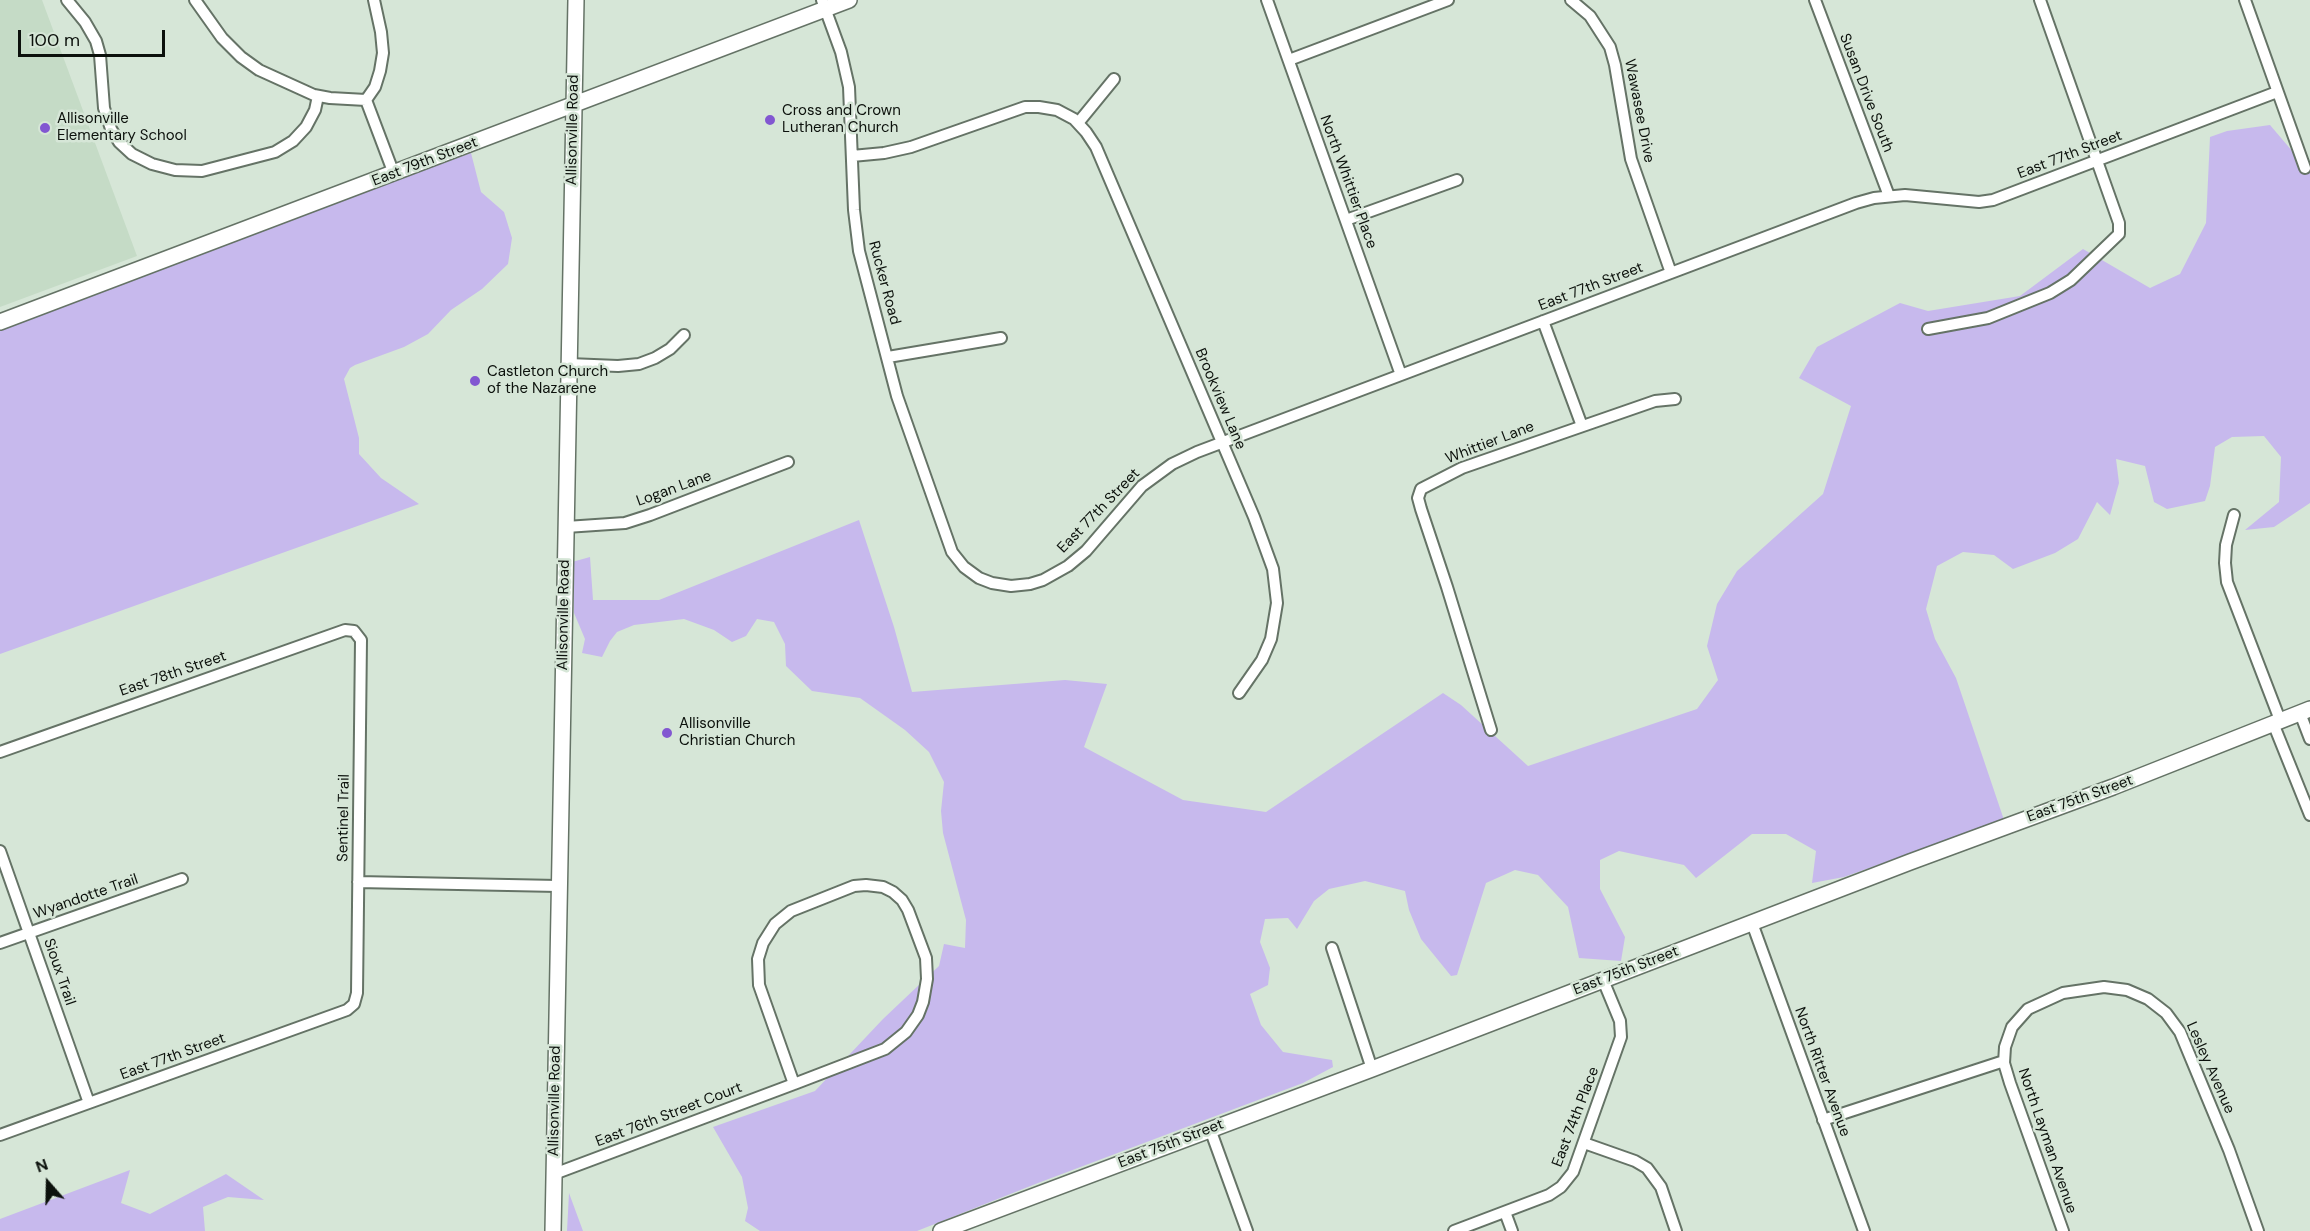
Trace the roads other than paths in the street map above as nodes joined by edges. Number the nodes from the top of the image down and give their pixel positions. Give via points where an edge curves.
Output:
1 (67, 0) edge
2 (195, 0) edge
3 (374, 0) edge
4 (576, 0) edge
5 (849, 0) edge
6 (1267, 0) edge
7 (1448, 0) edge
8 (1571, 0) edge
9 (1815, 0) edge
10 (2040, 0) edge
11 (2249, 1) edge
12 (824, 4) edge
13 (1289, 60) junction
14 (1114, 79) dead end
15 (2277, 92) junction
16 (318, 96) junction
17 (366, 100) junction
18 (574, 105) junction
19 (1078, 123) junction
20 (852, 156) junction
21 (2097, 161) junction
22 (2305, 168) dead end
23 (394, 174) junction
24 (1457, 180) dead end
25 (1889, 196) junction
26 (1346, 220) junction
27 (1671, 273) junction
28 (1543, 321) junction
29 (0, 322) edge
30 (1928, 329) dead end
31 (684, 335) dead end
32 (1000, 338) dead end
33 (888, 357) junction
34 (569, 364) junction
35 (1401, 375) junction
36 (1675, 399) dead end
37 (1582, 426) junction
38 (1222, 442) junction
39 (788, 462) dead end
40 (2234, 515) dead end
41 (566, 527) junction
42 (960, 564) joint
43 (356, 633) joint
44 (1239, 693) dead end
45 (2305, 711) edge
46 (2277, 722) junction
47 (1491, 730) dead end
48 (2310, 739) edge
49 (0, 752) edge
50 (2310, 815) edge
51 (0, 851) edge
52 (182, 879) dead end
53 (358, 882) junction
54 (558, 886) junction
55 (1752, 923) junction
56 (29, 933) junction
57 (0, 943) edge
58 (1332, 948) dead end
59 (1603, 980) junction
60 (354, 1004) joint
61 (2004, 1061) junction
62 (1372, 1069) junction
63 (794, 1084) junction
64 (89, 1103) junction
65 (1823, 1120) junction
66 (1210, 1129) junction
67 (0, 1135) edge
68 (1584, 1143) junction
69 (554, 1174) junction
70 (1505, 1212) junction
71 (553, 1231) edge
72 (941, 1231) edge
73 (1247, 1231) edge
74 (1454, 1231) edge
75 (1512, 1231) edge
76 (1676, 1231) edge
77 (1864, 1231) edge
78 (2063, 1231) edge
79 (2258, 1231) edge

1 - 16 street via 96,41 104,108 111,129 132,154 152,164 202,171 275,152 306,127
2 - 16 street via 213,28 241,57 267,75
3 - 17 street via 383,53 381,71
4 - 18 street, Allisonville Road
5 - 12 street, East 79th Street
6 - 13 street, North Whittier Place
7 - 13 street
8 - 27 street, Wawasee Drive via 1590,16 1610,47 1631,159
9 - 25 street, Susan Drive South
10 - 21 street
11 - 15 street
12 - 18 street, East 79th Street
12 - 20 street, Rucker Road via 847,78
13 - 26 street, North Whittier Place
14 - 19 street
15 - 21 street, East 77th Street
15 - 22 street
16 - 17 street
17 - 23 street
18 - 23 street, East 79th Street
18 - 34 street, Allisonville Road
19 - 20 street via 1053,109 1025,107 911,147
19 - 38 street, Brookview Lane via 1096,147
20 - 33 street, Rucker Road via 859,251
21 - 25 street, East 77th Street via 1993,200
21 - 30 street via 2119,223 2115,239 2058,289 1988,318
23 - 29 street, East 79th Street
24 - 26 street
25 - 27 street, East 77th Street via 1856,203
26 - 35 street, North Whittier Place
27 - 28 street, East 77th Street
28 - 35 street, East 77th Street
28 - 37 street
31 - 34 street via 662,354 639,364
32 - 33 street
33 - 42 street, Rucker Road via 897,396 946,539
34 - 41 street, Allisonville Road
35 - 38 street, East 77th Street
36 - 37 street, Whittier Lane via 1659,399
37 - 47 street, Whittier Lane via 1462,468 1421,489 1418,498
38 - 42 street, East 77th Street via 1158,473 1083,554 1043,580 1016,586 992,584
38 - 44 street, Brookview Lane via 1270,558 1276,586 1276,616 1269,643 1253,676
39 - 41 street, Logan Lane via 625,523
40 - 46 street via 2226,544 2227,582
41 - 54 street, Allisonville Road
43 - 49 street, East 78th Street via 345,630
43 - 53 street, Sentinel Trail via 362,644
45 - 46 street, East 75th Street
45 - 48 street
46 - 50 street
46 - 55 street, East 75th Street
51 - 56 street, Sioux Trail
52 - 56 street, Wyandotte Trail
53 - 54 street
53 - 60 street, Sentinel Trail
54 - 69 street, Allisonville Road
55 - 59 street, East 75th Street
55 - 65 street, North Ritter Avenue
56 - 57 street, Wyandotte Trail
56 - 64 street, Sioux Trail
58 - 62 street
59 - 62 street, East 75th Street
59 - 68 street, East 74th Place via 1620,1021 1621,1038
60 - 64 street, East 77th Street via 347,1010
61 - 65 street
61 - 78 street, North Layman Avenue
61 - 79 street, Lesley Avenue via 2007,1037 2023,1013 2042,1001 2072,990 2104,987 2127,990 2152,1002 2172,1020 2186,1044
62 - 66 street, East 75th Street
63 - 63 street, East 76th Street Court via 759,985 758,959 763,943 775,924 795,909 854,886 869,884 887,889 905,904 926,958 927,987 920,1012 906,1032 885,1049
63 - 69 street, East 76th Street Court
64 - 67 street, East 77th Street
65 - 77 street, North Ritter Avenue
66 - 72 street, East 75th Street
66 - 73 street
68 - 70 street, East 74th Place via 1575,1168 1561,1187
68 - 76 street via 1647,1168 1659,1183
69 - 71 street, Allisonville Road
70 - 74 street, East 74th Place
70 - 75 street

